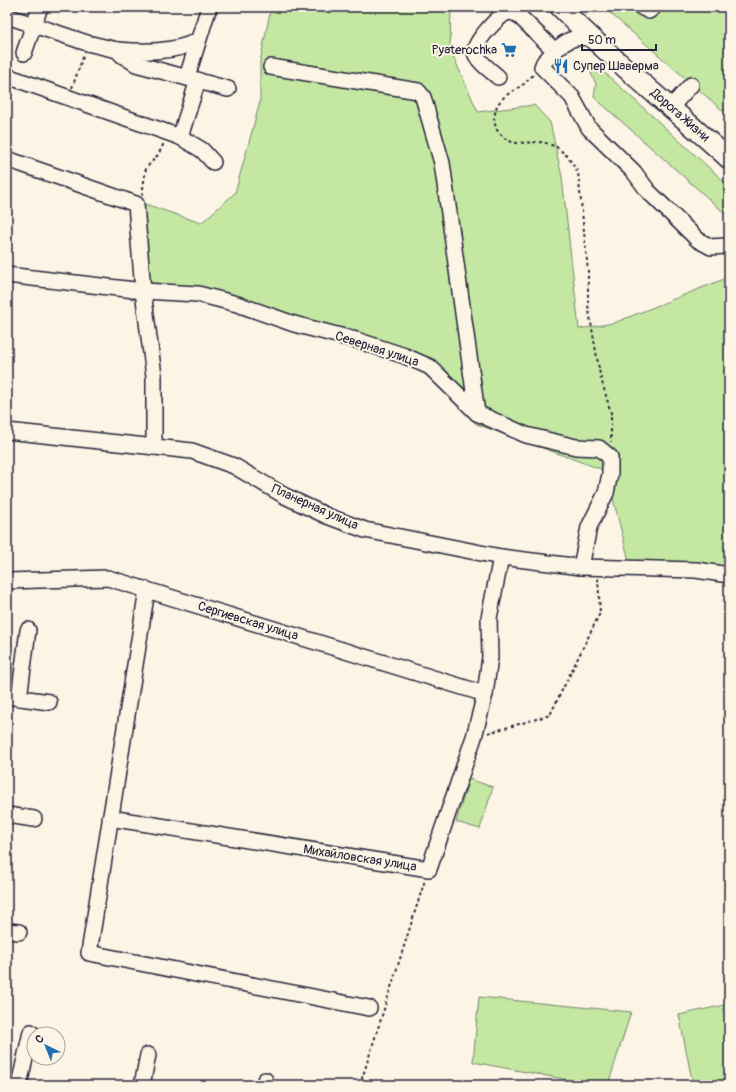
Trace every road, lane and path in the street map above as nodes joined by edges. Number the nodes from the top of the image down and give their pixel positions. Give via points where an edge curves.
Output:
1 (40, 7) edge
2 (210, 7) edge
3 (641, 7) edge
4 (654, 7) edge
5 (568, 9) edge
6 (7, 16) edge
7 (34, 26) junction
8 (593, 40) junction
9 (198, 41) junction
10 (87, 43) junction
11 (560, 46) junction
12 (117, 50) junction
13 (24, 53) dead end
14 (271, 67) dead end
15 (542, 67) junction
16 (7, 76) edge
17 (498, 77) dead end
18 (192, 78) junction
19 (692, 86) dead end
20 (228, 89) dead end
21 (69, 98) junction
22 (672, 107) junction
23 (173, 138) junction
24 (7, 159) edge
25 (729, 159) edge
26 (213, 162) dead end
27 (142, 192) dead end
28 (725, 246) dead end
29 (7, 275) edge
30 (143, 291) junction
31 (477, 413) junction
32 (7, 431) edge
33 (154, 447) junction
34 (610, 458) junction
35 (501, 557) junction
36 (582, 567) junction
37 (601, 567) junction
38 (729, 575) edge
39 (7, 581) edge
40 (147, 590) junction
41 (28, 630) dead end
42 (485, 694) junction
43 (13, 697) edge
44 (49, 702) dead end
45 (474, 737) junction
46 (7, 815) edge
47 (110, 818) junction
48 (34, 819) dead end
49 (429, 868) junction
50 (369, 1008) dead end
51 (26, 1054) edge
52 (148, 1055) dead end
53 (19, 1085) edge
54 (142, 1085) edge
55 (360, 1085) edge

1 - 7 street
2 - 9 street
3 - 4 street via 649,11
5 - 8 main road, Дорога Жизни
5 - 11 street via 567,26
6 - 7 street
7 - 10 street
7 - 13 street
8 - 11 street via 579,37
8 - 22 main road, Дорога Жизни
9 - 12 street via 189,46 143,52
9 - 18 street
10 - 12 street
10 - 21 path
11 - 15 street
11 - 17 street via 517,14 503,14 477,42 474,50 476,57
12 - 18 street via 136,64
14 - 31 street via 418,91 423,97 442,163
15 - 28 street via 572,97 589,128 698,240 711,247
15 - 34 path via 524,84 505,96 497,105 494,118 496,129 504,138 514,143 543,142 557,146 578,172 588,271 588,305 600,375 611,414
16 - 21 street
18 - 20 street
18 - 23 street
19 - 22 street
21 - 23 street
22 - 25 main road, Дорога Жизни
23 - 26 street via 202,150
23 - 27 path via 146,168
24 - 30 street via 136,204
29 - 30 street, Северная улица
30 - 31 street, Северная улица via 198,294 405,356 430,367
30 - 33 street via 154,376
31 - 34 street, Северная улица via 526,435 576,447 600,448
32 - 33 street, Планерная улица
33 - 35 street, Планерная улица via 192,451 234,466 285,496 365,530
34 - 36 street via 606,493 589,527
35 - 36 street, Планерная улица
35 - 42 street, Михайловская улица via 489,618 490,656
36 - 37 street, Планерная улица
37 - 38 street, Планерная улица via 696,570
37 - 45 path via 600,613 550,715
39 - 40 street, Сергиевская улица via 108,578
40 - 42 street, Сергиевская улица
40 - 47 street
41 - 43 street
42 - 45 street, Михайловская улица
43 - 44 street
45 - 49 street, Михайловская улица
46 - 48 street
47 - 49 street, Михайловская улица
47 - 50 street via 88,953
49 - 55 path
51 - 53 street
52 - 54 street

